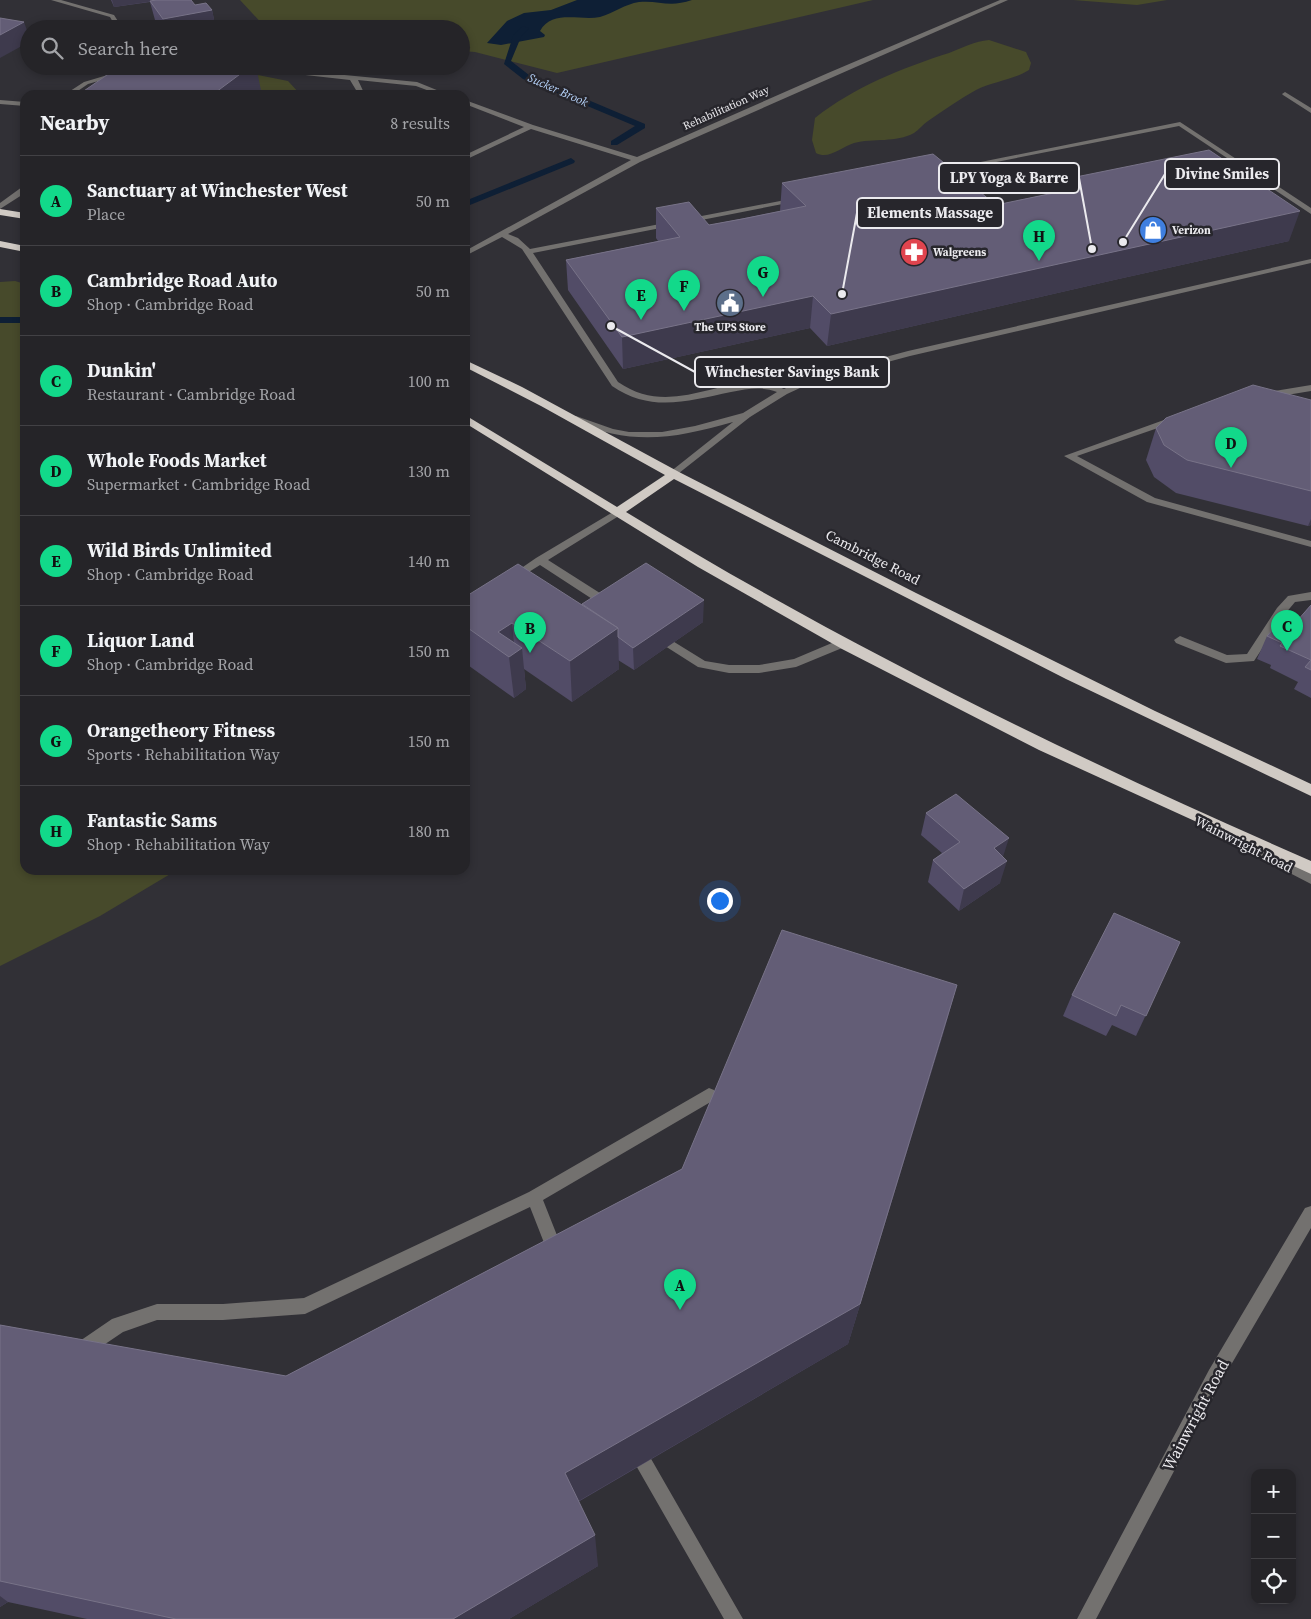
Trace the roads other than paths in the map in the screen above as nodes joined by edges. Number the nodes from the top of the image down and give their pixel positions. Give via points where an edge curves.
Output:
1 (54, 0) edge
2 (1005, 0) edge
3 (114, 20) edge
4 (115, 75) edge
5 (322, 75) edge
6 (353, 78) junction
7 (76, 90) edge
8 (359, 90) edge
9 (433, 90) edge
10 (1285, 94) dead end
11 (0, 102) edge
12 (20, 104) edge
13 (470, 104) edge
14 (1311, 111) edge
15 (530, 127) junction
16 (470, 155) edge
17 (637, 160) junction
18 (927, 174) edge
19 (20, 192) edge
20 (810, 196) edge
21 (0, 206) edge
22 (0, 212) edge
23 (1311, 212) edge
24 (20, 215) edge
25 (501, 234) junction
26 (0, 244) edge
27 (20, 247) edge
28 (470, 251) edge
29 (528, 252) junction
30 (1311, 261) edge
31 (470, 366) edge
32 (1311, 388) edge
33 (784, 392) junction
34 (1262, 395) edge
35 (746, 415) junction
36 (1187, 415) edge
37 (565, 416) junction
38 (470, 421) edge
39 (674, 474) junction
40 (618, 512) junction
41 (1311, 544) edge
42 (540, 560) junction
43 (498, 586) edge
44 (1311, 596) edge
45 (621, 612) edge
46 (645, 627) edge
47 (1180, 640) dead end
48 (843, 643) junction
49 (1311, 790) edge
50 (1178, 810) junction
51 (1311, 868) edge
52 (1311, 879) edge
53 (709, 1095) dead end
54 (534, 1197) junction
55 (1311, 1214) edge
56 (561, 1267) edge
57 (71, 1357) edge
58 (644, 1463) edge
59 (734, 1619) edge
60 (1086, 1619) edge

1 - 3 street via 112,16
2 - 17 street, Rehabilitation Way
4 - 7 street via 94,80
5 - 6 street
6 - 8 street
6 - 9 street via 418,84
10 - 14 street
11 - 12 street
13 - 15 street
15 - 16 street
15 - 17 street
17 - 25 street, Rehabilitation Way
18 - 23 street via 1180,124
19 - 21 street
20 - 29 street
22 - 24 highway
25 - 28 street, Rehabilitation Way
25 - 29 street via 519,242
26 - 27 highway
29 - 33 street via 615,384 624,392 639,399 657,400 756,386
30 - 33 street via 908,354 810,380
31 - 37 highway, Cambridge Road
32 - 34 street
33 - 35 street
35 - 37 street via 670,434 640,435 613,432
35 - 39 street
36 - 41 street via 1069,456 1151,500
37 - 39 highway, Cambridge Road
38 - 40 highway
39 - 40 highway
39 - 49 highway, Cambridge Road via 973,626
40 - 42 street
40 - 48 highway via 781,610
42 - 43 street
42 - 45 street
44 - 47 street via 1292,599 1250,658 1226,659
46 - 48 street via 702,664 729,669 759,669 796,663
48 - 50 highway
50 - 51 highway
50 - 52 street, Wainwright Road
53 - 54 street
54 - 56 street
54 - 57 street via 305,1306 223,1312 156,1312 118,1325
55 - 60 street, Wainwright Road via 1215,1376
58 - 59 street

